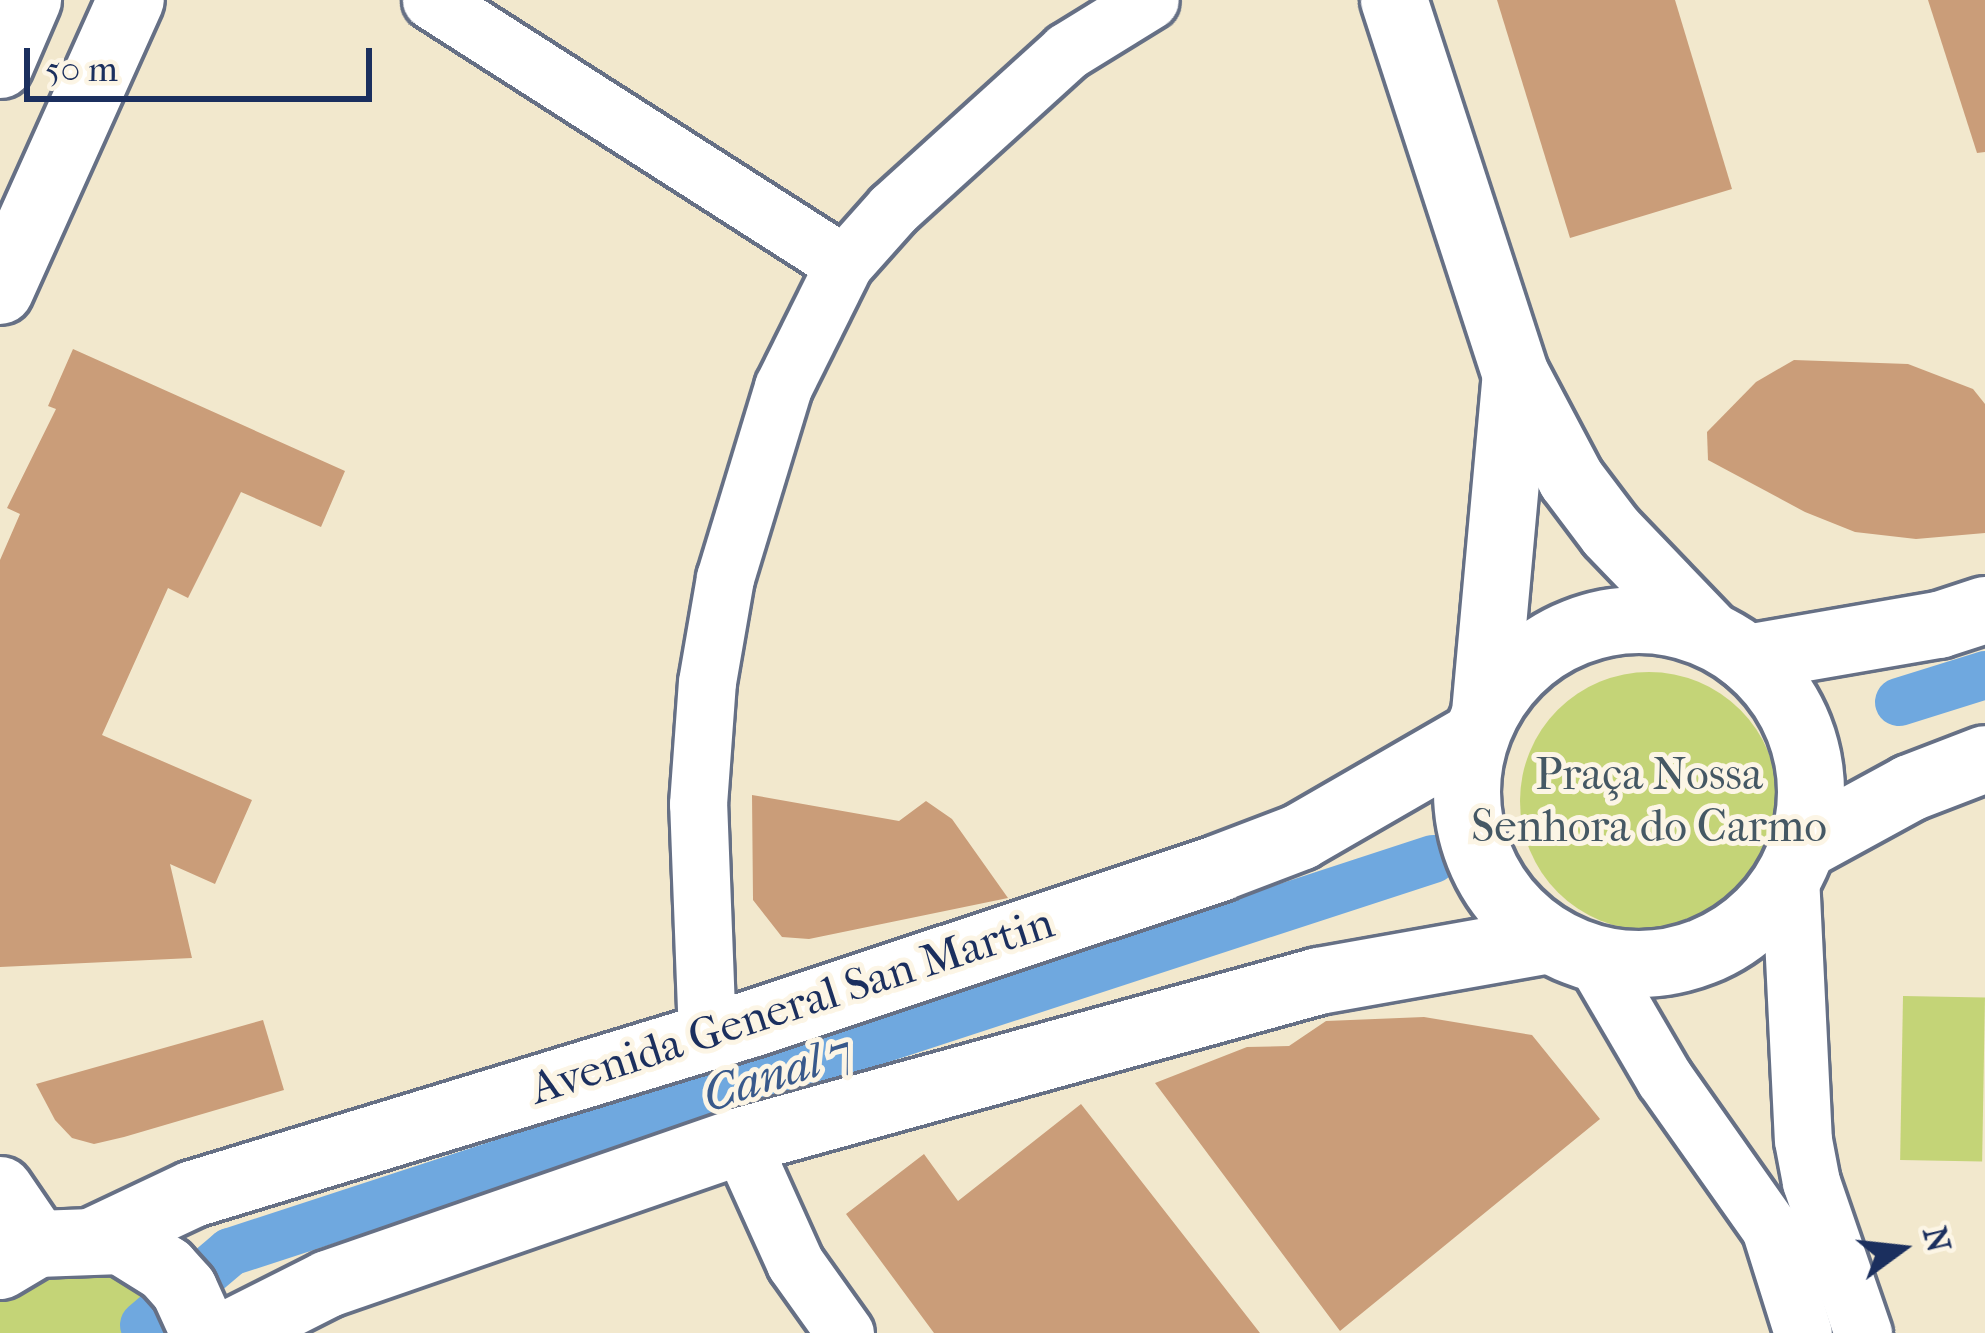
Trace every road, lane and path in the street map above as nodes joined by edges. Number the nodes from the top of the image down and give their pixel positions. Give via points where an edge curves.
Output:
1 (28, 0) edge
2 (130, 0) edge
3 (431, 0) edge
4 (1150, 0) edge
5 (1394, 0) edge
6 (0, 65) edge
7 (844, 264) junction
8 (0, 291) edge
9 (1516, 375) junction
10 (1985, 610) edge
11 (1728, 646) junction
12 (1480, 725) junction
13 (1985, 759) edge
14 (1796, 861) junction
15 (1572, 950) junction
16 (707, 1035) junction
17 (740, 1141) junction
18 (0, 1190) edge
19 (1796, 1220) junction
20 (43, 1250) edge
21 (204, 1333) edge
22 (231, 1333) edge
23 (845, 1333) edge
24 (1803, 1333) edge
25 (1863, 1333) edge

1 - 6 main road
2 - 8 main road
3 - 7 street
4 - 7 street via 1067,51
5 - 9 main road
7 - 16 street via 784,387 724,578 698,804
9 - 11 main road via 1570,479 1611,532
9 - 12 main road
10 - 11 main road via 1939,625
11 - 12 main road via 1668,622 1624,619 1582,628 1509,676
11 - 14 main road via 1782,697 1804,743 1811,795
12 - 15 main road via 1466,794 1476,851 1505,901
12 - 16 main road, Avenida General San Martin via 1300,837
13 - 14 main road via 1910,788
14 - 15 main road via 1745,927 1686,959 1640,966
14 - 19 street via 1800,1106 1811,1182
15 - 17 main road via 1318,981
15 - 19 street via 1664,1078
16 - 20 main road, Avenida General San Martin via 193,1194
17 - 22 main road via 328,1283
17 - 23 street via 795,1263
18 - 20 main road
19 - 24 street
19 - 25 street
20 - 21 main road via 121,1241 166,1269

